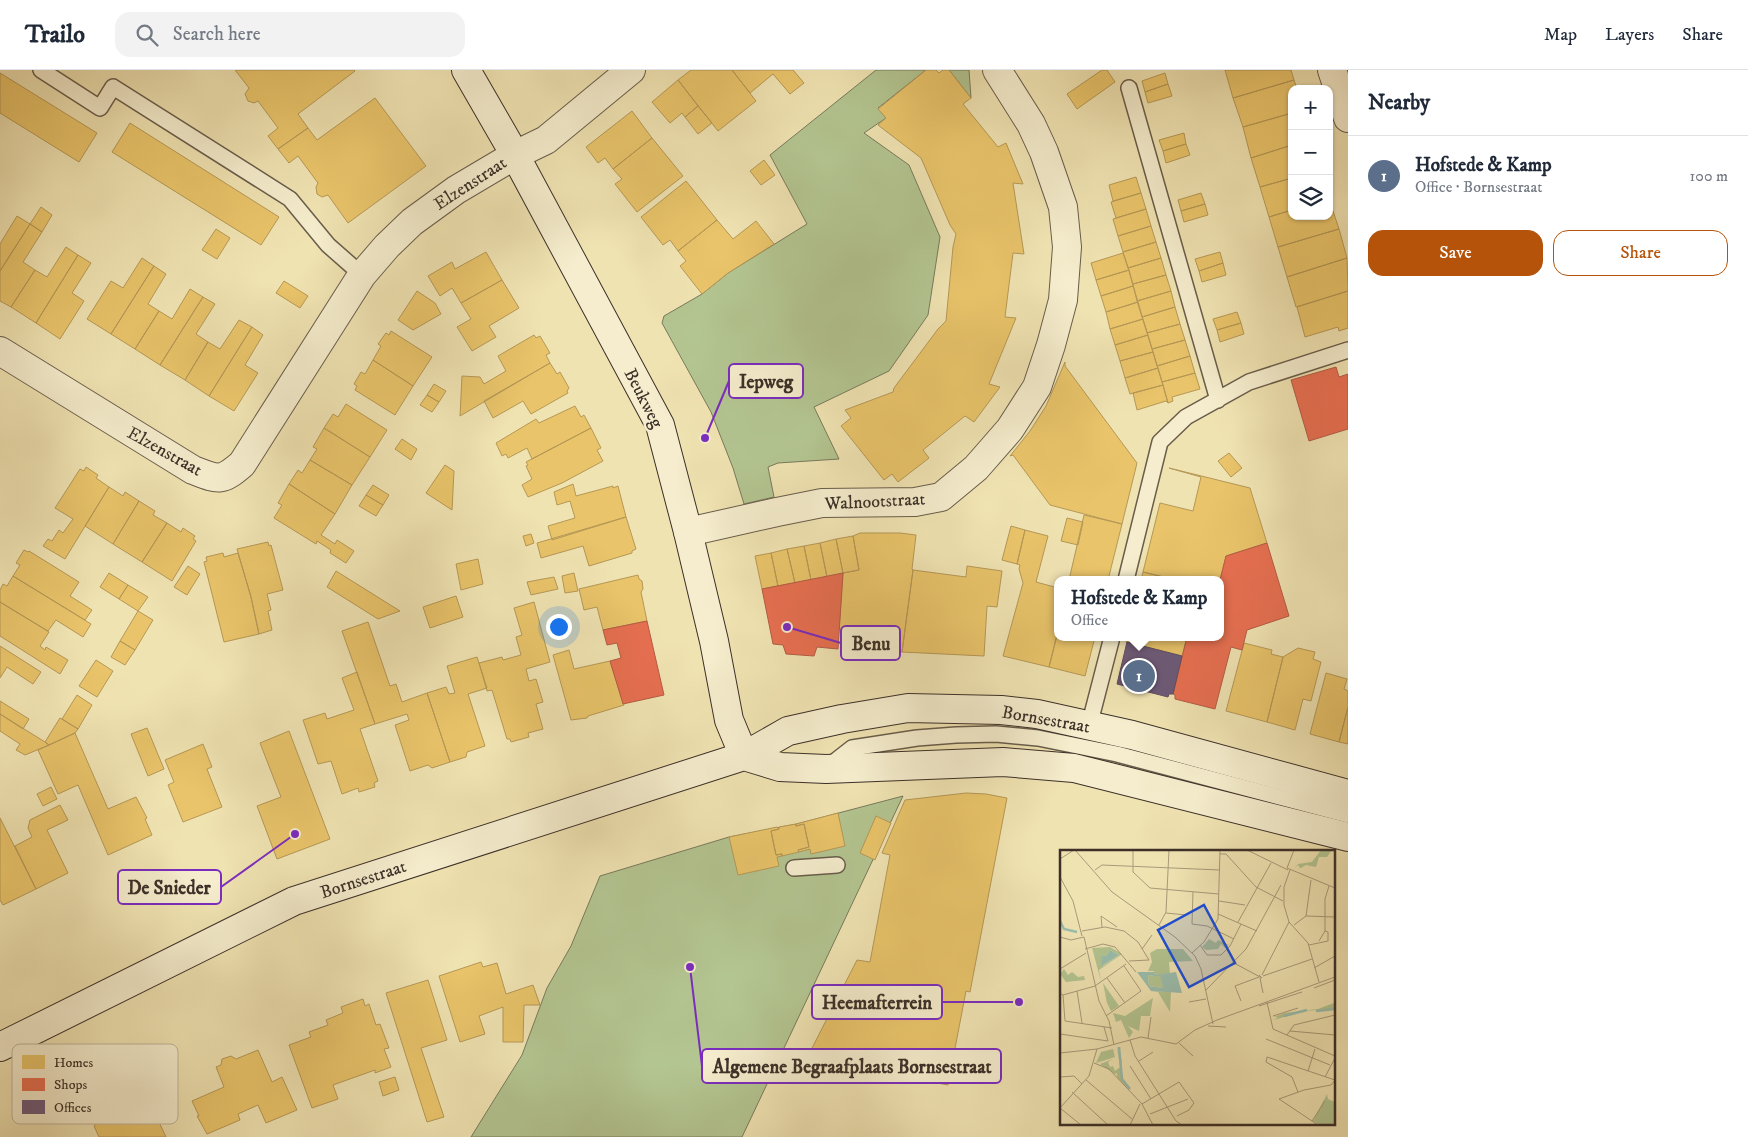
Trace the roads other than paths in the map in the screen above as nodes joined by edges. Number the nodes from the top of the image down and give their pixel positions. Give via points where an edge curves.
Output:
1 (41, 70) edge
2 (466, 70) edge
3 (631, 70) edge
4 (997, 70) edge
5 (1339, 77) edge
6 (1129, 88) dead end
7 (1348, 118) edge
8 (514, 155) junction
9 (362, 275) junction
10 (1348, 350) edge
11 (0, 352) edge
12 (1218, 400) junction
13 (688, 532) junction
14 (1127, 576) edge
15 (1111, 641) edge
16 (1089, 726) junction
17 (744, 756) junction
18 (826, 769) junction
19 (1348, 794) edge
20 (1348, 815) edge
21 (1348, 836) edge
22 (837, 865) dead end
23 (794, 868) dead end
24 (0, 1047) edge

1 - 9 lane via 100,108 113,87 290,199 328,245
2 - 8 street, Beukweg
3 - 8 street, Elzenstraat via 546,140
4 - 13 street, Walnootstraat via 1031,124 1044,152 1063,207 1067,247 1063,300 1051,344 1037,387 1010,429 976,468 941,497 915,502 822,504
5 - 7 street
6 - 12 lane
8 - 9 street, Elzenstraat via 456,190 412,222
8 - 13 street, Beukweg via 660,425
9 - 11 street, Elzenstraat via 242,464 227,477 212,477 193,470
10 - 12 lane via 1248,382
12 - 14 lane via 1186,417 1160,442
13 - 17 street, Beukweg via 729,720
15 - 16 lane
16 - 17 street, Bornsestraat via 1037,714 1001,710 908,708 788,731
16 - 19 street, Bornsestraat
17 - 18 street via 780,766
17 - 24 street, Bornsestraat via 294,901
18 - 20 lane, Bornsestraat via 852,748 917,738 996,734 1038,738 1117,754
18 - 21 street via 1003,762 1074,768
22 - 23 lane

